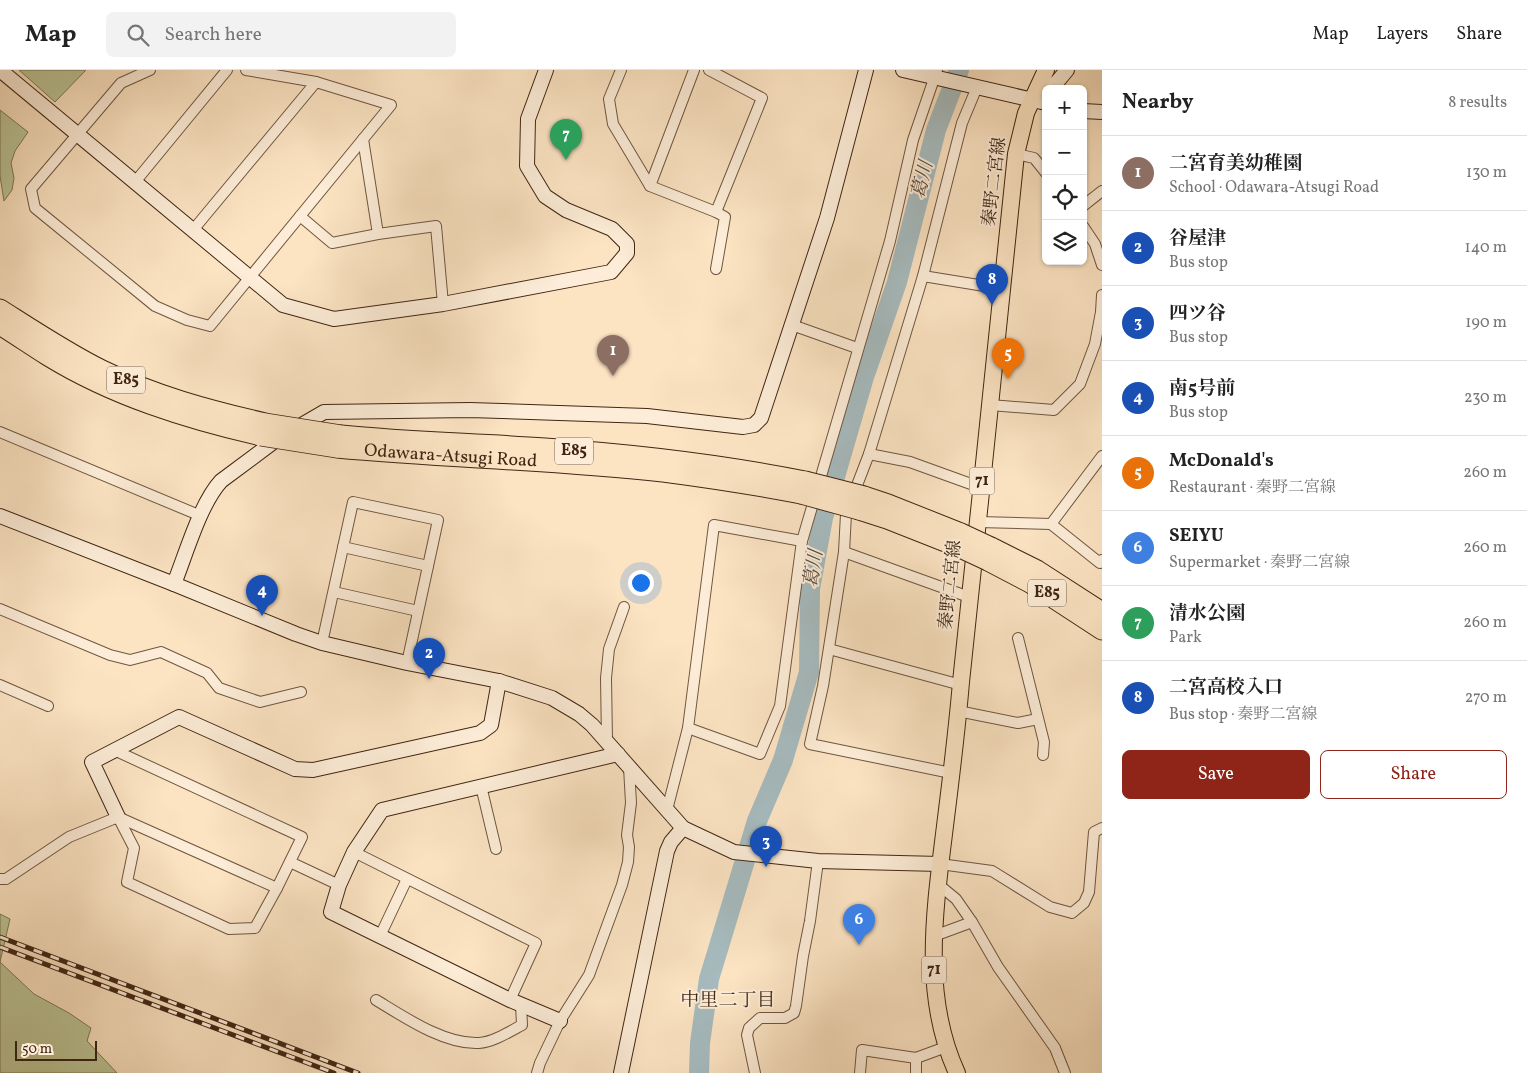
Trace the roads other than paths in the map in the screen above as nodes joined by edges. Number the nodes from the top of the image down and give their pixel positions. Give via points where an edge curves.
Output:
1 (0, 70) edge
2 (150, 70) edge
3 (227, 70) edge
4 (246, 70) edge
5 (546, 70) edge
6 (621, 70) edge
7 (694, 70) edge
8 (709, 70) edge
9 (866, 70) edge
10 (904, 70) edge
11 (1033, 70) edge
12 (1046, 70) edge
13 (1067, 70) edge
14 (937, 76) edge
15 (316, 82) junction
16 (1052, 85) edge
17 (973, 86) junction
18 (1038, 101) edge
19 (1087, 111) edge
20 (1102, 112) edge
21 (77, 134) junction
22 (363, 139) junction
23 (1016, 154) junction
24 (1042, 168) edge
25 (135, 182) junction
26 (650, 186) junction
27 (1102, 192) edge
28 (1087, 203) edge
29 (716, 212) junction
30 (300, 216) junction
31 (193, 230) junction
32 (1087, 232) edge
33 (378, 234) junction
34 (1102, 264) edge
35 (716, 269) dead end
36 (924, 276) junction
37 (250, 278) junction
38 (1003, 289) junction
39 (1102, 295) edge
40 (443, 304) junction
41 (0, 309) edge
42 (0, 325) edge
43 (792, 325) junction
44 (1098, 345) edge
45 (857, 348) junction
46 (990, 405) junction
47 (263, 429) junction
48 (0, 432) edge
49 (869, 454) junction
50 (1102, 456) edge
51 (982, 488) junction
52 (0, 516) edge
53 (201, 516) junction
54 (978, 522) junction
55 (1051, 524) junction
56 (802, 541) junction
57 (343, 547) junction
58 (844, 552) junction
59 (990, 554) junction
60 (1101, 563) edge
61 (428, 566) junction
62 (174, 584) junction
63 (334, 592) junction
64 (969, 597) junction
65 (624, 607) dead end
66 (0, 609) edge
67 (418, 610) junction
68 (1102, 612) edge
69 (1102, 630) edge
70 (1018, 638) dead end
71 (322, 643) junction
72 (829, 649) junction
73 (407, 664) junction
74 (499, 681) junction
75 (0, 685) edge
76 (961, 685) junction
77 (301, 692) dead end
78 (48, 706) dead end
79 (958, 711) junction
80 (1038, 719) junction
81 (688, 728) junction
82 (607, 741) junction
83 (114, 750) junction
84 (618, 754) junction
85 (1042, 755) dead end
86 (629, 767) junction
87 (951, 773) junction
88 (480, 786) junction
89 (667, 810) junction
90 (118, 817) junction
91 (683, 828) junction
92 (1102, 828) edge
93 (496, 849) dead end
94 (354, 852) junction
95 (818, 861) junction
96 (290, 862) junction
97 (940, 864) junction
98 (407, 878) junction
99 (0, 879) edge
100 (339, 885) junction
101 (938, 885) junction
102 (277, 888) junction
103 (972, 922) junction
104 (380, 936) junction
105 (934, 936) junction
106 (376, 1000) dead end
107 (516, 1002) junction
108 (560, 1020) junction
109 (946, 1047) junction
110 (916, 1058) junction
111 (537, 1073) edge
112 (621, 1073) edge
113 (755, 1073) edge
114 (860, 1073) edge
115 (916, 1073) edge
116 (957, 1073) edge
117 (1065, 1073) edge

1 - 21 street
2 - 21 street via 121,83
3 - 25 street
4 - 15 street
5 - 40 street via 528,119 527,166 545,196 566,210 612,229 627,244 627,253 611,272
6 - 26 street via 609,99 613,124
7 - 26 street
8 - 29 street via 762,98
9 - 43 street via 827,218
10 - 14 street
11 - 18 main road, 秦野二宮線 / 71
12 - 18 main road, 秦野二宮線 / 71
13 - 16 street
14 - 17 street
14 - 45 street via 913,140 890,241
15 - 22 street via 391,104
15 - 31 street
17 - 18 street
17 - 36 street
18 - 23 main road, 秦野二宮線 / 71 via 1022,126
19 - 20 street
21 - 25 street
21 - 37 street via 31,189 35,208 156,306 187,320 210,326
22 - 30 street
22 - 33 street
23 - 24 street via 1034,158
23 - 38 main road, 秦野二宮線 / 71
25 - 31 street
26 - 29 street
27 - 28 street
29 - 35 street via 725,216
30 - 33 street via 332,243
30 - 37 street
31 - 37 street
32 - 34 street
33 - 40 street via 436,226
36 - 38 street
36 - 49 street
37 - 40 street via 283,305 334,319
38 - 46 main road, 秦野二宮線 / 71
39 - 44 street
41 - 47 highway, Odawara-Atsugi Road / E85 via 103,370 157,393
42 - 47 highway, Odawara-Atsugi Road / E85 via 49,357 142,401 208,424
43 - 45 street
43 - 53 street via 761,418 754,425 743,427 647,416 470,410 324,412 276,440 221,481
44 - 46 street via 1080,384 1054,410
45 - 56 street
46 - 51 main road, 秦野二宮線 / 71
47 - 59 highway, Odawara-Atsugi Road / E85, bridge via 392,453 545,462 803,488 861,503 887,519 960,540
48 - 53 street
49 - 51 street via 910,462
49 - 58 street via 846,514
50 - 55 street
51 - 54 main road, 秦野二宮線 / 71
52 - 62 street
53 - 62 street
54 - 55 street
54 - 64 main road, 秦野二宮線 / 71
55 - 60 street
56 - 81 street via 714,525
56 - 81 street via 780,706 760,754
57 - 61 street
57 - 61 street via 353,502 438,520
57 - 63 street
58 - 64 street
58 - 72 street
59 - 68 highway, Odawara-Atsugi Road / E85 via 1037,570
59 - 69 highway, Odawara-Atsugi Road / E85
61 - 67 street
62 - 71 street
63 - 67 street
63 - 71 street
64 - 76 main road, 秦野二宮線 / 71
65 - 82 street via 609,649
66 - 77 street via 110,655 130,660 161,652 207,673 218,688 260,702
67 - 73 street
70 - 80 street
71 - 73 street
72 - 76 street
72 - 87 street via 810,744
73 - 74 street
74 - 82 street via 552,698 579,714
74 - 83 street via 491,725 480,733 313,770 295,769 179,717
75 - 78 street
76 - 79 main road, 秦野二宮線 / 71
79 - 80 street via 1018,723
79 - 87 main road, 秦野二宮線 / 71
80 - 85 street via 1044,742
81 - 89 street
82 - 84 street
83 - 90 street via 92,762
83 - 96 street via 302,837
84 - 86 street
84 - 88 street
86 - 89 street
86 - 108 street via 629,847 622,885 590,975
87 - 97 main road, 秦野二宮線 / 71
88 - 93 street
88 - 94 street via 382,810
89 - 91 street
90 - 99 street via 69,837 6,879
90 - 102 street
90 - 102 street via 134,848 127,882 229,929 255,928
91 - 95 street via 734,852
91 - 112 street via 667,851
92 - 97 street via 1094,832 1089,892 1084,903 1072,913 1050,907 992,871
94 - 98 street
94 - 100 street
95 - 97 street
95 - 113 street via 794,1013 785,1018 760,1018 748,1028
96 - 100 street
96 - 102 street
97 - 101 main road, 秦野二宮線 / 71
98 - 104 street
98 - 107 street via 536,943
100 - 104 street via 331,912
101 - 103 street via 956,899
101 - 105 main road, 秦野二宮線 / 71
103 - 105 street
103 - 117 street via 1003,974 1055,1048
104 - 107 street
105 - 109 main road, 秦野二宮線 / 71 via 935,1000
106 - 107 street via 429,1032 479,1043 522,1026
107 - 108 street
108 - 111 street
109 - 110 street
109 - 116 main road, 秦野二宮線 / 71
110 - 114 street via 862,1050
110 - 115 street

